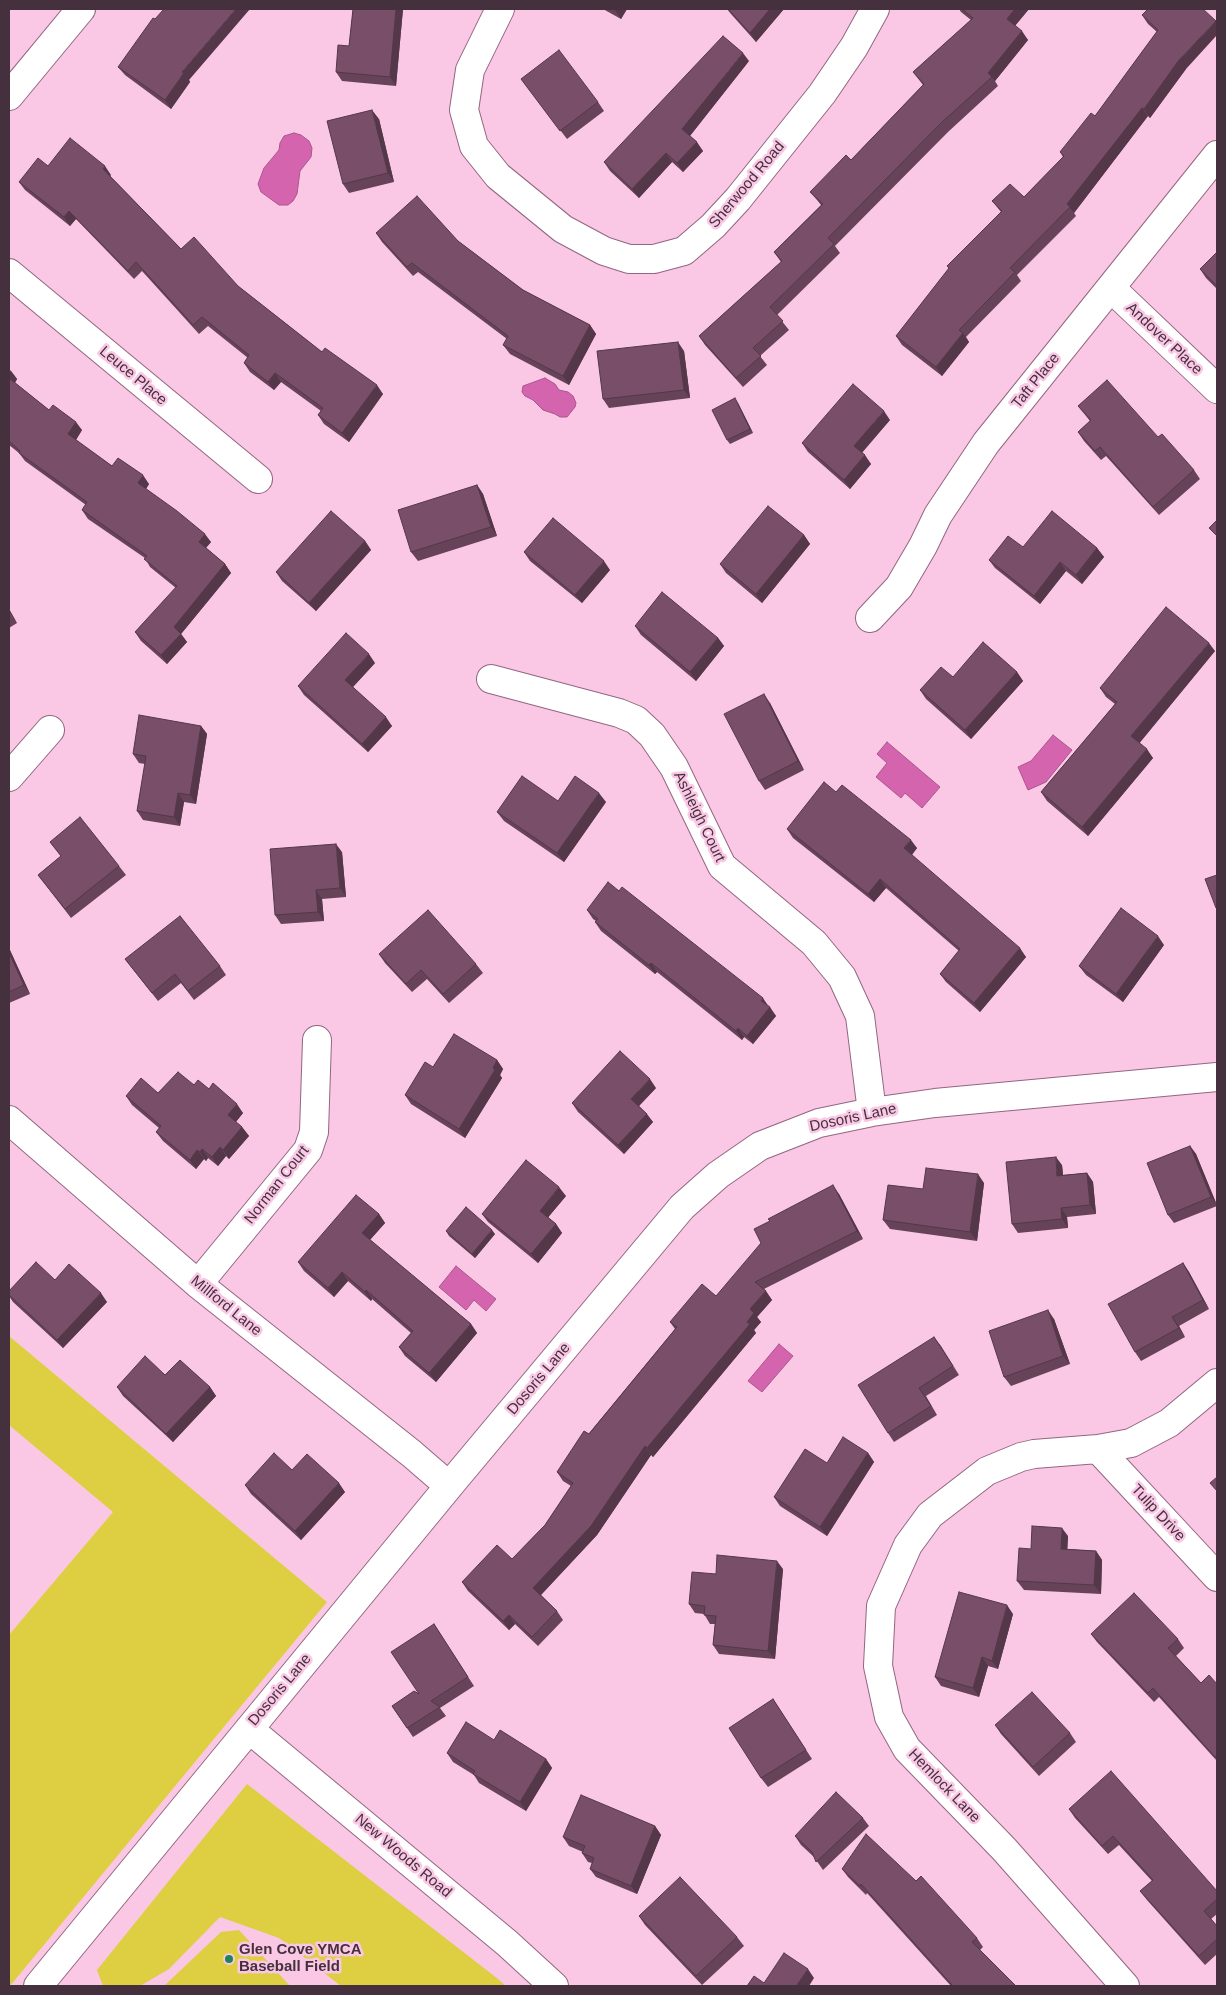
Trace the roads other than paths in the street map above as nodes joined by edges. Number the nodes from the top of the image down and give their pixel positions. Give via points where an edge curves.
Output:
1 (82, 9) edge
2 (500, 9) edge
3 (875, 9) edge
4 (9, 96) edge
5 (1217, 155) edge
6 (9, 273) edge
7 (1111, 288) junction
8 (1217, 389) edge
9 (258, 479) dead end
10 (870, 618) dead end
11 (491, 678) dead end
12 (50, 730) dead end
13 (9, 777) edge
14 (317, 1040) dead end
15 (1217, 1077) edge
16 (872, 1112) junction
17 (9, 1120) edge
18 (198, 1284) junction
19 (1217, 1384) edge
20 (1098, 1449) junction
21 (449, 1486) junction
22 (1217, 1577) edge
23 (249, 1729) junction
24 (38, 1986) edge
25 (554, 1986) edge
26 (1125, 1986) edge

1 - 4 street
2 - 3 street, Sherwood Road via 470,70 464,110 474,146 498,176 564,229 604,252 629,259 654,259 684,251 738,199 822,94 854,48
5 - 7 street, Taft Place
6 - 9 street, Leuce Place
7 - 8 street, Andover Place
7 - 10 street, Taft Place via 986,443 938,515 899,587
11 - 16 street, Ashleigh Court via 619,713 636,720 652,735 674,767 722,866 814,943 842,977 860,1016
12 - 13 street
14 - 18 street, Norman Court via 314,1132 308,1150
15 - 16 street, Dosoris Lane via 935,1103
16 - 21 street, Dosoris Lane via 819,1123 760,1146 711,1181 682,1208
17 - 18 street, Millford Lane
18 - 21 street, Millford Lane
19 - 20 street, Hemlock Lane via 1169,1423 1131,1443
20 - 22 street, Tulip Drive
20 - 26 street, Hemlock Lane via 1034,1454 1004,1464 987,1471 930,1516 908,1545 881,1606 878,1666 890,1717 907,1749 1004,1849
21 - 23 street, Dosoris Lane
23 - 24 street, Dosoris Lane
23 - 25 street, New Woods Road via 507,1943

